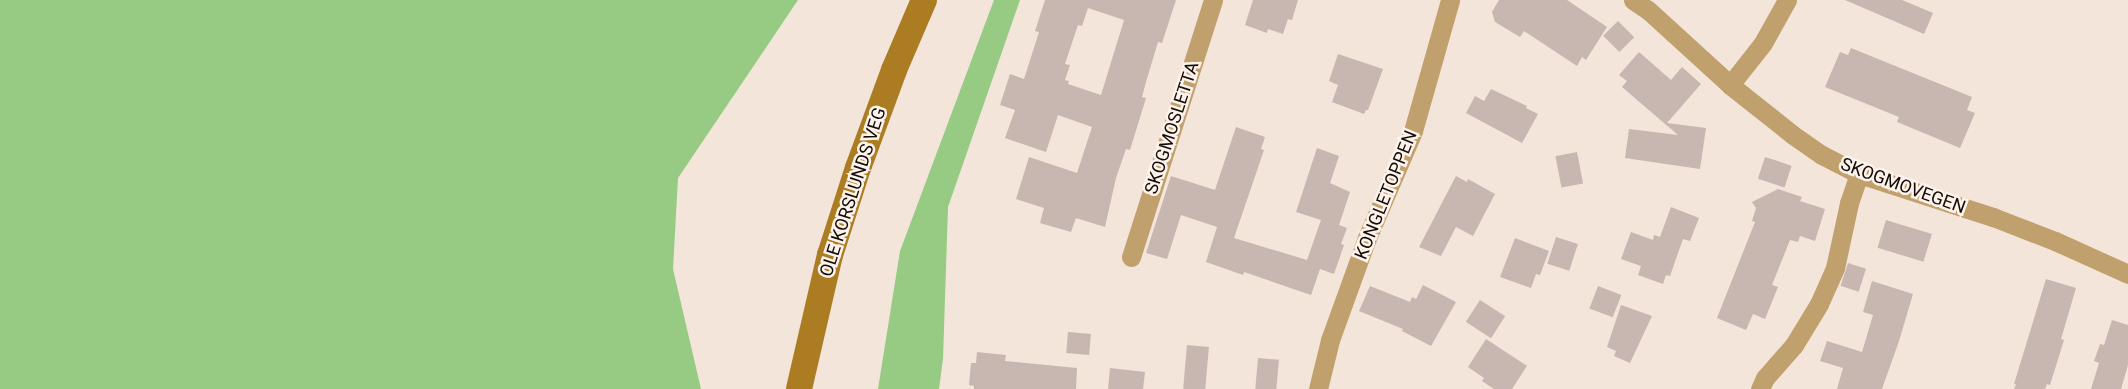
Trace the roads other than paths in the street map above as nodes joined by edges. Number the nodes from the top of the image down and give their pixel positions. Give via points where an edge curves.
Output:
1 (924, 0) edge
2 (1213, 0) edge
3 (1450, 0) edge
4 (1633, 0) edge
5 (1787, 0) edge
6 (1730, 85) junction
7 (1859, 174) junction
8 (1131, 257) dead end
9 (2128, 274) edge
10 (799, 389) edge
11 (1318, 389) edge
12 (1760, 389) edge

1 - 10 street, OLE KORSLUNDS VEG via 858,168 828,263
2 - 8 street, SKOGMOSLETTA
3 - 11 street, KONGLETOPPEN via 1413,131 1367,238 1330,340
4 - 6 street, SKOGMOVEGEN
5 - 6 street via 1763,43
6 - 7 street, SKOGMOVEGEN via 1793,135
7 - 9 street, SKOGMOVEGEN via 2028,231
7 - 12 street via 1849,203 1835,268 1819,304 1794,345 1765,378

